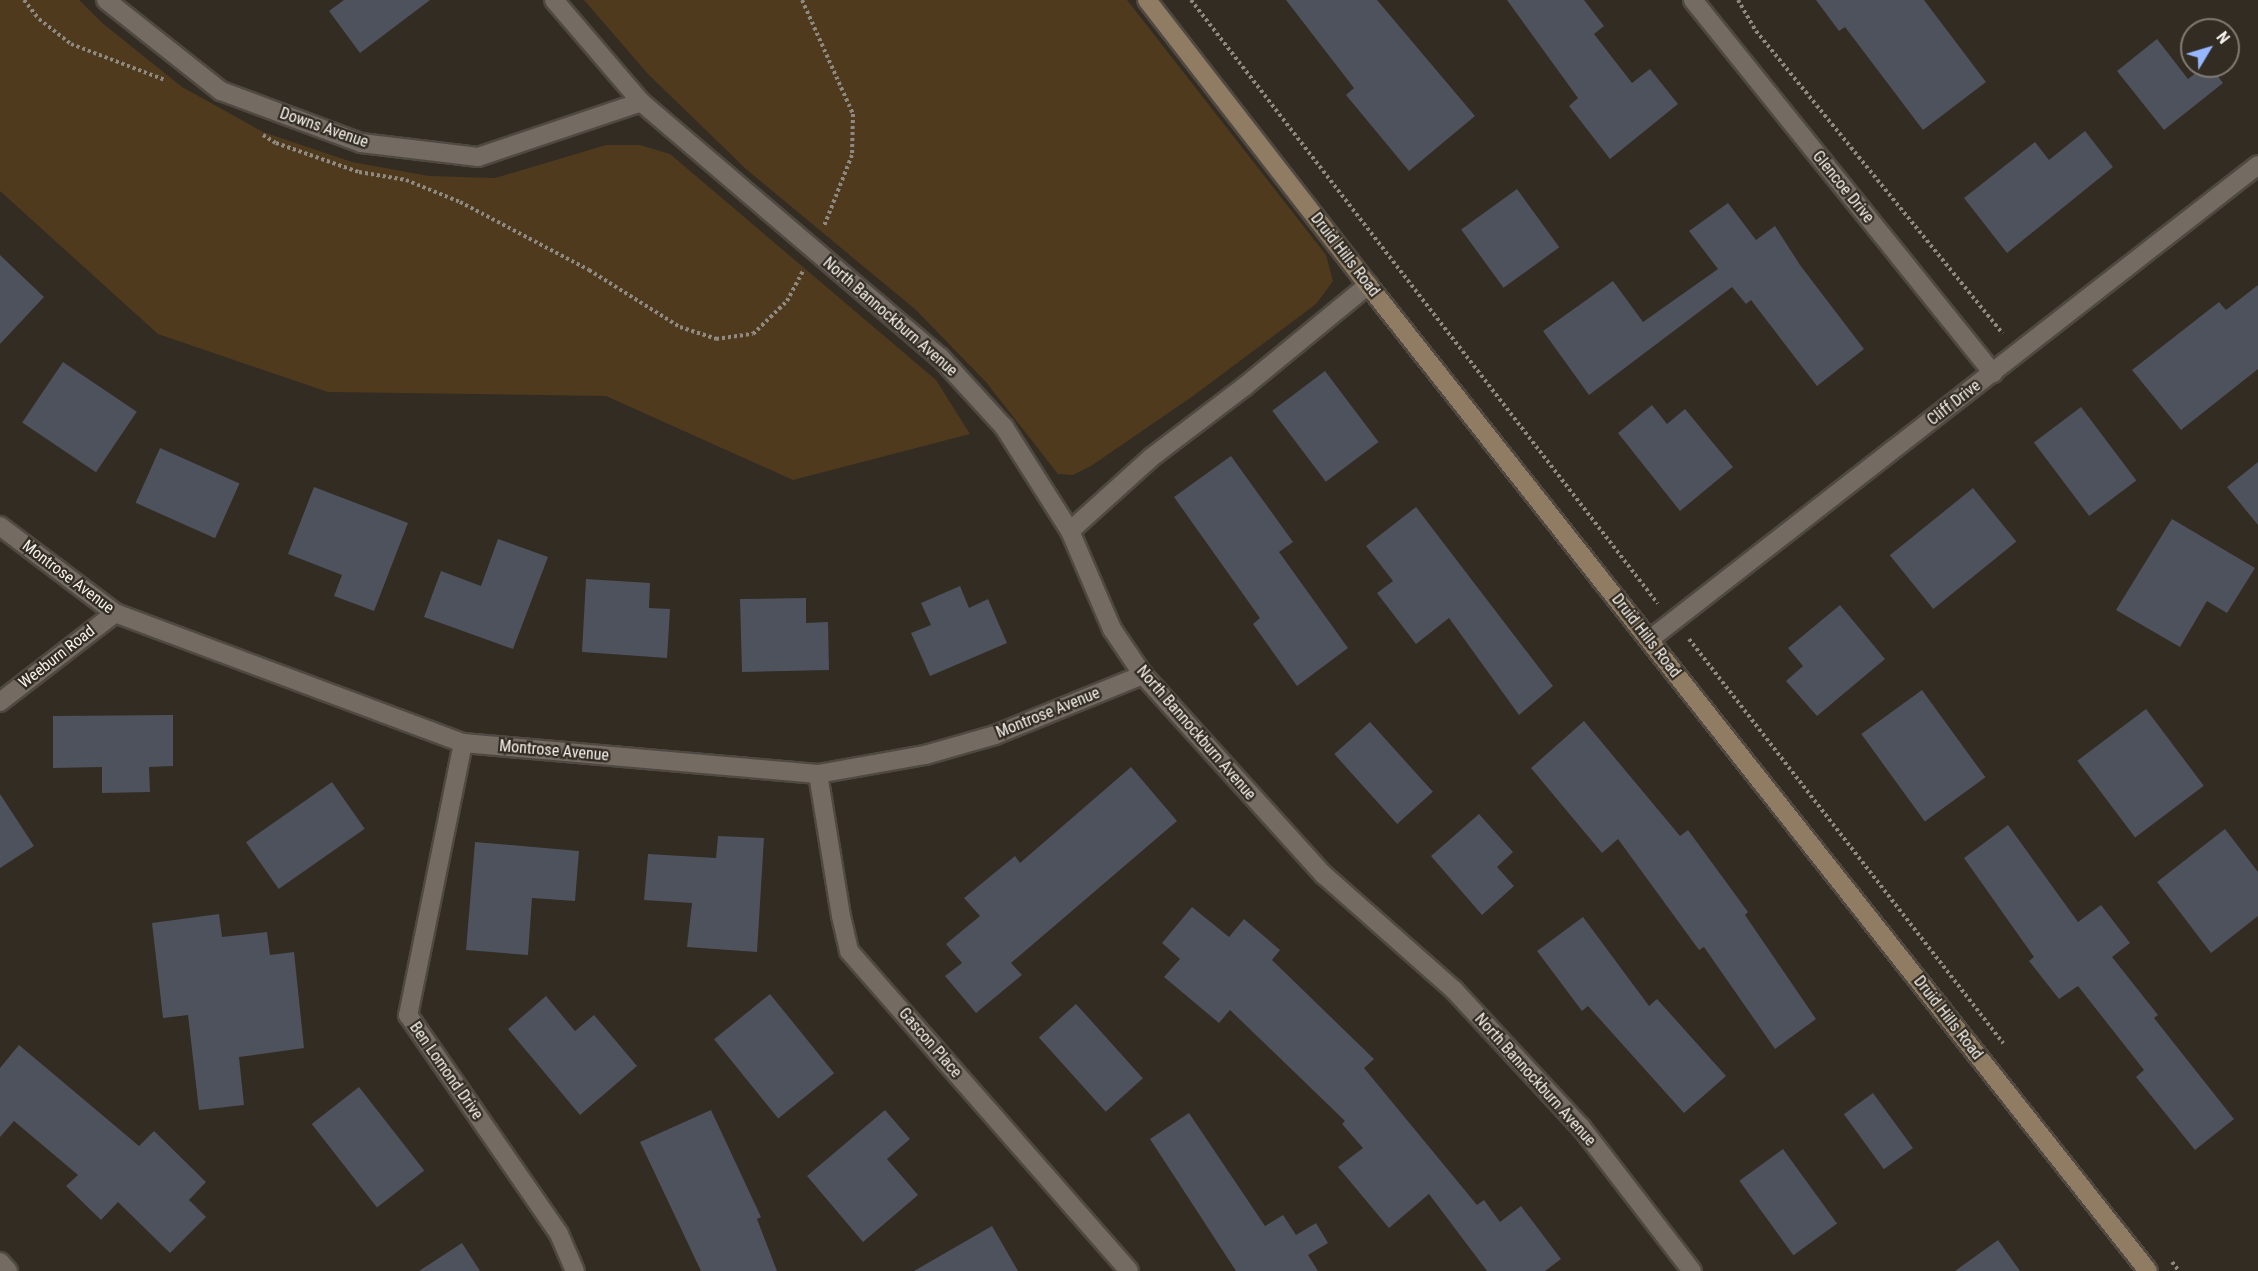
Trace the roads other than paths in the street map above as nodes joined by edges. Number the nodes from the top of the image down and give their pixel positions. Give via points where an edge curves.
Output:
1 (106, 0) edge
2 (554, 0) edge
3 (1147, 0) edge
4 (1693, 0) edge
5 (640, 102) junction
6 (2258, 165) edge
7 (1368, 285) junction
8 (1993, 373) junction
9 (0, 526) edge
10 (1070, 531) junction
11 (115, 613) junction
12 (1649, 640) junction
13 (1143, 675) junction
14 (0, 702) edge
15 (462, 743) junction
16 (818, 774) junction
17 (0, 1262) edge
18 (8, 1271) edge
19 (575, 1271) edge
20 (1130, 1271) edge
21 (1692, 1271) edge
22 (2148, 1271) edge

1 - 5 street, Downs Avenue via 221,91 361,143 478,157
2 - 5 street, North Bannockburn Avenue
3 - 7 street, Druid Hills Road
4 - 8 street, Glencoe Drive
5 - 10 street, North Bannockburn Avenue via 940,357 1004,427
6 - 8 street, Cliff Drive
7 - 10 street via 1152,457
7 - 12 street, Druid Hills Road
8 - 12 street, Cliff Drive
9 - 11 street, Montrose Avenue
10 - 13 street, North Bannockburn Avenue via 1112,629
11 - 14 street, Weeburn Road
11 - 15 street, Montrose Avenue
12 - 22 street, Druid Hills Road
13 - 16 street, Montrose Avenue via 995,735 925,755
13 - 21 street, North Bannockburn Avenue via 1324,875 1454,990 1581,1127
15 - 16 street, Montrose Avenue
15 - 19 street, Ben Lomond Drive via 408,1015 559,1234
16 - 20 street, Gascon Place via 849,951
17 - 18 street

